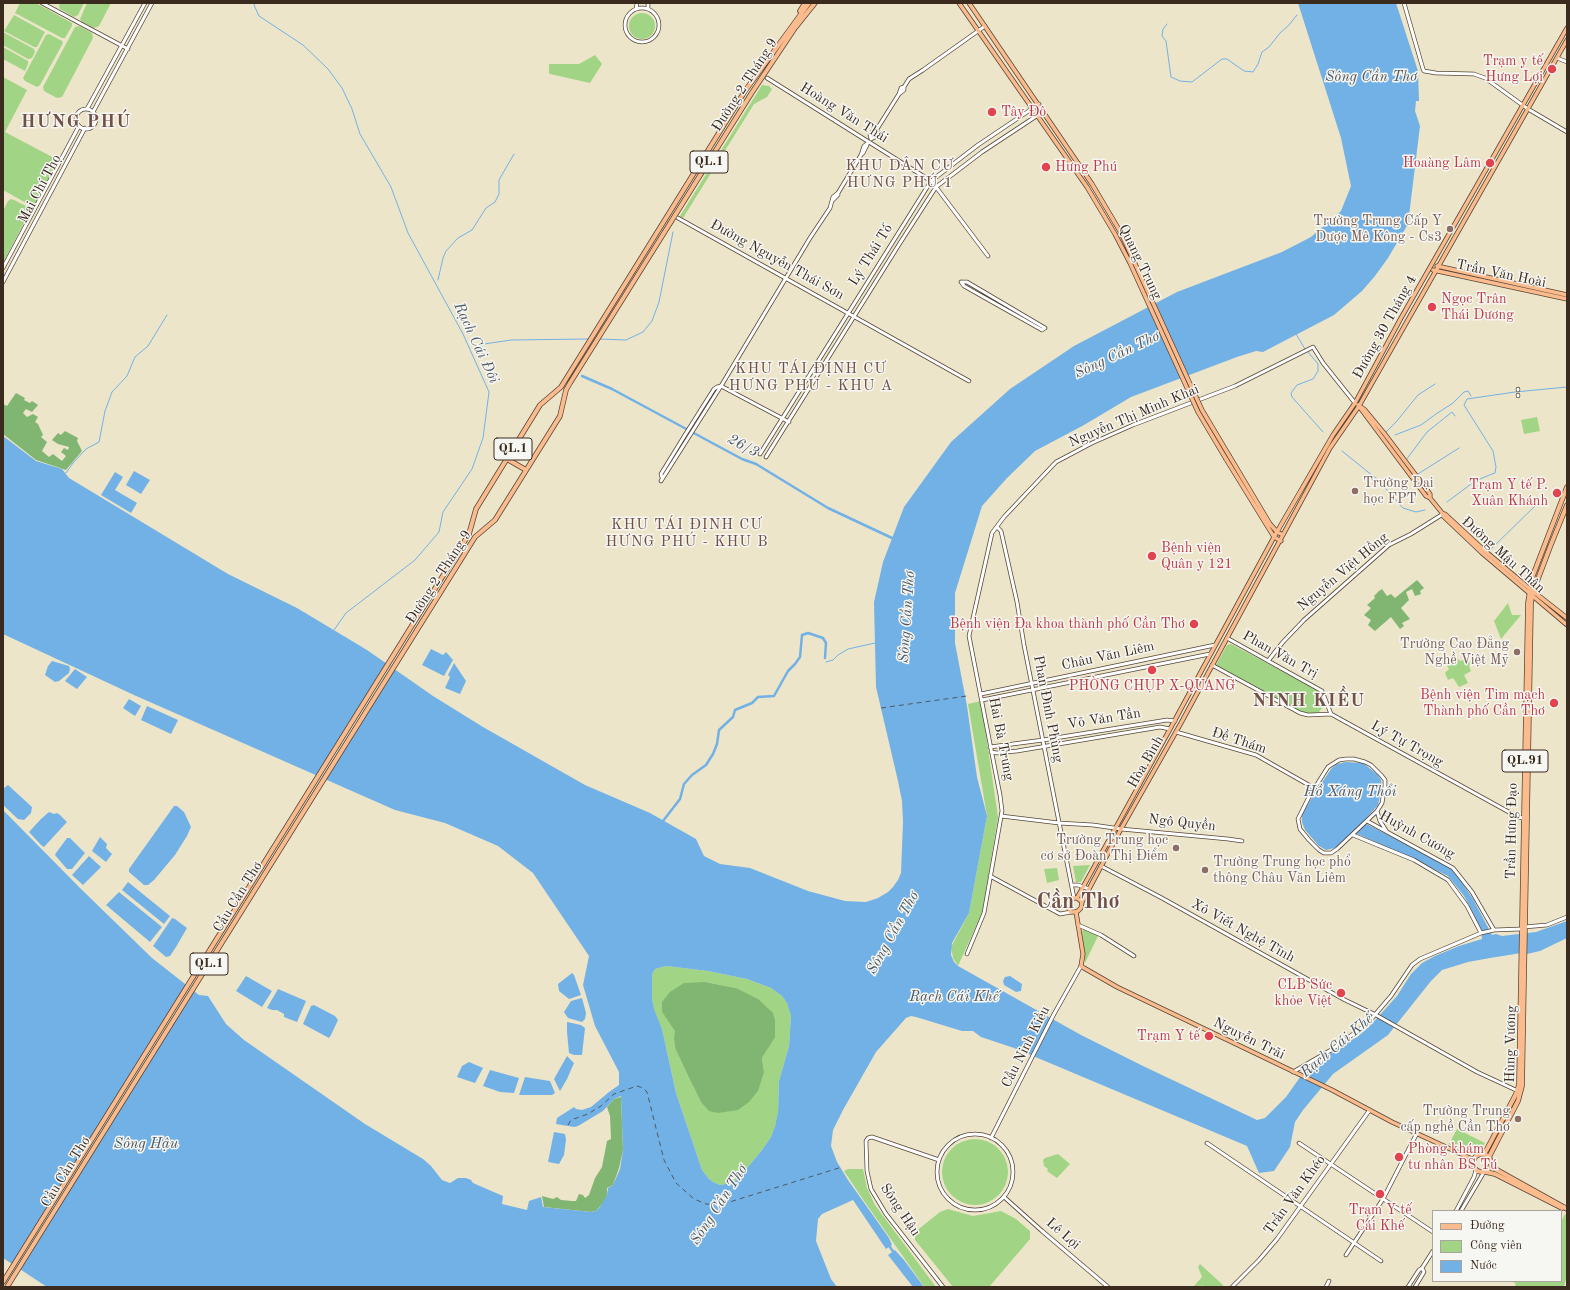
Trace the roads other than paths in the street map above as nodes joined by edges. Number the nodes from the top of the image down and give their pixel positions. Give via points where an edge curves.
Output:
1 (42, 3) edge
2 (145, 3) edge
3 (152, 3) edge
4 (637, 3) edge
5 (648, 3) edge
6 (805, 3) edge
7 (809, 3) edge
8 (815, 3) edge
9 (959, 3) edge
10 (969, 3) edge
11 (1404, 3) edge
12 (636, 9) junction
13 (648, 9) junction
14 (791, 26) junction
15 (985, 26) junction
16 (1567, 28) edge
17 (979, 31) junction
18 (1567, 40) edge
19 (122, 46) junction
20 (128, 49) junction
21 (1557, 58) junction
22 (1567, 62) edge
23 (767, 78) dead end
24 (1039, 104) junction
25 (1523, 106) junction
26 (1033, 108) junction
27 (87, 109) junction
28 (1528, 109) junction
29 (1044, 111) junction
30 (93, 112) junction
31 (1037, 115) junction
32 (79, 126) junction
33 (85, 128) junction
34 (1567, 132) edge
35 (869, 142) junction
36 (58, 165) junction
37 (64, 168) junction
38 (931, 181) junction
39 (936, 187) junction
40 (678, 218) dead end
41 (988, 256) dead end
42 (1434, 264) junction
43 (1438, 266) junction
44 (3, 268) edge
45 (1431, 268) junction
46 (1436, 271) junction
47 (786, 278) junction
48 (3, 282) edge
49 (964, 286) joint
50 (1567, 295) edge
51 (1567, 299) edge
52 (848, 313) junction
53 (854, 317) junction
54 (815, 366) junction
55 (821, 370) junction
56 (969, 381) dead end
57 (721, 386) junction
58 (1355, 403) junction
59 (1360, 406) junction
60 (782, 419) junction
61 (788, 422) junction
62 (760, 454) dead end
63 (766, 457) dead end
64 (507, 459) junction
65 (526, 470) junction
66 (1567, 487) edge
67 (1567, 505) edge
68 (1444, 514) junction
69 (997, 527) junction
70 (1277, 532) junction
71 (1283, 535) junction
72 (1274, 537) junction
73 (1281, 541) junction
74 (1531, 593) junction
75 (1239, 601) junction
76 (1246, 604) junction
77 (1567, 618) edge
78 (1567, 625) edge
79 (1229, 632) joint
80 (1221, 634) junction
81 (405, 637) joint
82 (1226, 638) junction
83 (411, 640) joint
84 (1215, 645) junction
85 (1221, 647) junction
86 (1210, 654) junction
87 (1217, 655) junction
88 (1152, 658) junction
89 (1268, 661) junction
90 (1205, 663) junction
91 (1153, 665) junction
92 (1212, 665) junction
93 (1031, 684) junction
94 (1033, 690) junction
95 (981, 694) junction
96 (982, 700) junction
97 (1331, 714) junction
98 (1175, 721) junction
99 (1181, 723) junction
100 (1170, 729) junction
101 (1176, 732) junction
102 (1043, 740) junction
103 (1044, 746) junction
104 (990, 747) junction
105 (991, 752) junction
106 (1314, 788) junction
107 (1136, 789) junction
108 (1142, 792) junction
109 (1377, 811) junction
110 (1000, 816) junction
111 (1525, 819) junction
112 (1366, 822) junction
113 (1059, 824) junction
114 (1116, 827) junction
115 (1121, 829) junction
116 (1388, 833) junction
117 (1354, 834) junction
118 (1242, 841) dead end
119 (1101, 866) junction
120 (990, 876) junction
121 (1072, 885) junction
122 (1083, 886) junction
123 (1089, 889) junction
124 (1075, 898) junction
125 (1082, 902) junction
126 (1074, 912) junction
127 (1567, 917) edge
128 (1078, 925) junction
129 (1523, 929) junction
130 (1494, 930) junction
131 (1481, 933) junction
132 (967, 954) dead end
133 (1134, 956) dead end
134 (1081, 966) junction
135 (1376, 1015) junction
136 (1294, 1073) junction
137 (1519, 1092) junction
138 (1369, 1111) junction
139 (1417, 1134) junction
140 (991, 1138) junction
141 (1206, 1142) dead end
142 (1299, 1143) dead end
143 (1483, 1154) junction
144 (1489, 1157) junction
145 (939, 1160) junction
146 (1474, 1160) junction
147 (1331, 1164) junction
148 (1491, 1166) junction
149 (1476, 1170) junction
150 (1485, 1172) junction
151 (1004, 1197) junction
152 (1383, 1199) junction
153 (1301, 1206) junction
154 (1566, 1208) edge
155 (1457, 1210) edge
156 (1462, 1210) edge
157 (1432, 1231) edge
158 (1354, 1242) junction
159 (1432, 1253) edge
160 (1346, 1255) dead end
161 (1381, 1261) dead end
162 (1422, 1268) junction
163 (1329, 1281) dead end
164 (3, 1282) edge
165 (7, 1287) edge
166 (943, 1287) edge
167 (1108, 1287) edge
168 (1232, 1287) edge
169 (1326, 1287) edge
170 (1408, 1287) edge
171 (1415, 1287) edge

1 - 19 street
2 - 19 street
3 - 20 street
4 - 12 street
5 - 13 street
6 - 14 highway
7 - 14 highway, Đường 2 Tháng 9 / QL.1
8 - 65 highway, Đường 2 Tháng 9 / QL.1 via 751,94 570,383 560,416
9 - 17 main road, Quang Trung
10 - 15 main road, Quang Trung
11 - 25 street via 1422,70 1474,74 1485,78
12 - 13 street
12 - 13 street via 626,19 625,30 631,38 641,42 651,39 658,31 658,20
14 - 64 highway, Đường 2 Tháng 9 / QL.1 via 745,91 561,387 540,405
15 - 17 street
15 - 24 main road, Quang Trung
16 - 25 main road, Đường 30 Tháng 4
17 - 26 main road, Quang Trung
17 - 35 street via 909,78 904,90 870,135
18 - 21 main road, Đường 30 Tháng 4
19 - 20 street
19 - 27 street
20 - 30 street
21 - 22 street
21 - 28 main road, Đường 30 Tháng 4
23 - 35 street, Hoàng Văn Thái
24 - 26 street, Lý Thái Tổ
24 - 29 main road, Quang Trung
25 - 28 street
25 - 42 main road, Đường 30 Tháng 4
26 - 31 main road, Quang Trung
26 - 38 street, Lý Thái Tổ
27 - 30 street
27 - 32 street via 78,114
28 - 34 street
28 - 43 main road, Đường 30 Tháng 4
29 - 31 street, Lý Thái Tổ
29 - 70 main road, Quang Trung, bridge via 1121,233 1204,414
30 - 33 street via 96,117 95,124
31 - 39 street, Lý Thái Tổ
31 - 72 main road, Quang Trung, bridge via 1087,187 1115,234 1198,412
32 - 33 street
32 - 36 street, Mai Chí Thọ
33 - 37 street, Mai Chí Thọ
35 - 38 street, Hoàng Văn Thái
35 - 47 street
36 - 37 street
36 - 44 street, Mai Chí Thọ
37 - 48 street, Mai Chí Thọ
38 - 39 street, Hoàng Văn Thái
38 - 52 street, Lý Thái Tổ
39 - 41 street, Hoàng Văn Thái
39 - 53 street, Lý Thái Tổ
40 - 47 street, Đường Nguyễn Thái Sơn
42 - 43 main road, Trần Văn Hoài
42 - 45 main road, Đường 30 Tháng 4
43 - 46 main road, Đường 30 Tháng 4
43 - 50 main road, Trần Văn Hoài
45 - 46 main road, Trần Văn Hoài
45 - 58 main road, Đường 30 Tháng 4
46 - 51 main road, Trần Văn Hoài
46 - 59 main road, Đường 30 Tháng 4
47 - 52 street, Đường Nguyễn Thái Sơn
47 - 57 street
49 - 49 street via 1042,330 1045,328 967,282 962,282
52 - 53 street, Đường Nguyễn Thái Sơn
52 - 54 street, Lý Thái Tổ
53 - 55 street, Lý Thái Tổ
53 - 56 street, Đường Nguyễn Thái Sơn
54 - 55 street
54 - 60 street, Lý Thái Tổ
55 - 61 street, Lý Thái Tổ
57 - 57 street via 714,389 690,425 661,474 662,479
57 - 60 street
58 - 59 main road, Đường Mậu Thân
58 - 69 street, Nguyễn Thị Minh Khai via 1311,348 1235,386 1133,425 1056,462
58 - 70 main road, Đường 30 Tháng 4 via 1333,435
59 - 68 main road, Đường Mậu Thân
59 - 71 main road, Đường 30 Tháng 4 via 1330,448
60 - 61 street
60 - 62 street, Lý Thái Tổ
61 - 63 street, Lý Thái Tổ
64 - 65 highway
64 - 81 highway, Đường 2 Tháng 9 / QL.1 via 476,509 470,534
65 - 83 highway, Đường 2 Tháng 9 / QL.1 via 495,520 475,537
66 - 74 highway, QL.91 via 1532,578
67 - 74 highway, QL.91
68 - 74 main road, Đường Mậu Thân
68 - 89 street, Nguyễn Việt Hồng via 1389,545 1304,620 1282,642
69 - 93 street, Phan Đình Phùng via 1003,538
69 - 95 street, Hai Bà Trưng via 992,533 969,636
70 - 71 main road, Quang Trung
70 - 72 main road, Đường 30 Tháng 4
71 - 73 main road, Đường 30 Tháng 4
72 - 73 main road, Quang Trung
72 - 75 main road, Đường 30 Tháng 4
73 - 76 main road, Đường 30 Tháng 4
74 - 77 main road, Đường Mậu Thân
74 - 78 main road, Đường Mậu Thân
74 - 111 highway, Trần Hưng Đạo / QL.91
75 - 76 main road
75 - 80 main road, Đường 30 Tháng 4
76 - 79 main road, Đường 30 Tháng 4
79 - 82 main road, Hòa Bình
80 - 82 main road
80 - 84 main road, Hòa Bình
81 - 164 highway, Cầu Cần Thơ / QL.1
82 - 85 main road, Hòa Bình
82 - 89 street, Phan Văn Trị
83 - 165 highway, Cầu Cần Thơ / QL.1
84 - 85 main road
84 - 86 main road, Hòa Bình
84 - 88 street, Châu Văn Liêm
85 - 87 main road, Hòa Bình
86 - 87 main road
86 - 90 main road, Hòa Bình
86 - 91 street
87 - 92 main road, Hòa Bình
88 - 91 street
88 - 93 street, Châu Văn Liêm
89 - 97 street, Phan Văn Trị via 1322,691
90 - 92 main road
90 - 98 main road, Hòa Bình
91 - 94 street
92 - 97 street via 1300,713
92 - 99 main road, Hòa Bình
93 - 94 street, Phan Đình Phùng
93 - 95 street, Châu Văn Liêm
94 - 96 street
94 - 102 street, Phan Đình Phùng
95 - 96 street, Hai Bà Trưng
96 - 104 street, Hai Bà Trưng
97 - 111 street, Lý Tự Trọng
98 - 99 main road
98 - 100 main road, Hòa Bình
98 - 102 street, Võ Văn Tần via 1167,720
99 - 101 main road, Hòa Bình
100 - 101 main road
100 - 103 street via 1160,727
100 - 107 main road, Hòa Bình
101 - 106 street, Đề Thám via 1256,755
101 - 108 main road, Hòa Bình
102 - 103 street, Phan Đình Phùng
102 - 104 street, Võ Văn Tần
103 - 105 street
103 - 113 street, Phan Đình Phùng
104 - 105 street, Hai Bà Trưng
105 - 110 street, Hai Bà Trưng via 1000,795
106 - 109 street, Huỳnh Cương via 1328,767 1338,760 1354,759 1365,762 1385,780 1382,803
106 - 117 street, Huỳnh Cương via 1298,820 1300,829 1309,840 1319,850 1331,853
107 - 108 street
107 - 114 main road, Hòa Bình
108 - 115 main road, Hòa Bình
109 - 112 street, Huỳnh Cương
109 - 116 street
110 - 113 street
110 - 120 street, Hai Bà Trưng
111 - 129 highway, Trần Hưng Đạo / QL.91
112 - 116 street, Huỳnh Cương
112 - 117 street, Huỳnh Cương
113 - 114 street
113 - 121 street, Phan Đình Phùng
114 - 115 street, Ngô Quyền
114 - 122 main road, Hòa Bình
115 - 118 street, Ngô Quyền
115 - 119 main road, Hòa Bình
116 - 130 street, Huỳnh Cương via 1453,868 1472,892
117 - 131 street, Huỳnh Cương via 1414,860 1448,880 1467,906
119 - 123 main road, Hòa Bình
119 - 135 street, Xô Viết Nghệ Tĩnh
120 - 126 street via 1060,914
120 - 132 street, Hai Bà Trưng via 984,913
121 - 122 street
121 - 124 street, Phan Đình Phùng
122 - 123 street
122 - 124 main road, Hòa Bình
123 - 125 main road, Hòa Bình
124 - 125 main road
124 - 126 main road via 1068,904
125 - 126 main road via 1082,908
126 - 128 main road
127 - 129 street via 1548,925
128 - 133 street
128 - 134 main road via 1083,954
129 - 130 street
129 - 137 highway, Hùng Vương / QL.91
130 - 131 street
131 - 135 street via 1439,950 1412,965
134 - 136 main road, Nguyễn Trãi via 1116,986
134 - 140 street, Cầu Ninh Kiều
135 - 136 street via 1350,1037
135 - 137 street, Xô Viết Nghệ Tĩnh via 1477,1072
136 - 138 main road, Nguyễn Trãi
137 - 143 highway, Hùng Vương / QL.91
137 - 144 highway, Hùng Vương / QL.91
138 - 139 main road, Nguyễn Trãi
138 - 147 street, Trần Văn Khéo
139 - 146 main road, Nguyễn Trãi
139 - 152 street
140 - 145 street via 978,1135 963,1137 949,1145
140 - 151 street via 1006,1150 1012,1164 1012,1181
141 - 153 street
142 - 147 street
143 - 144 highway
143 - 146 highway
144 - 148 highway
145 - 151 street via 939,1184 946,1196 956,1205 970,1210 984,1209
145 - 166 street, Sông Hậu via 872,1137 866,1141 867,1171 871,1189 886,1214
146 - 149 highway
147 - 152 street
147 - 153 street, Trần Văn Khéo
148 - 150 highway
148 - 154 highway
149 - 150 highway
149 - 155 street
150 - 154 highway
150 - 156 street
151 - 167 street, Lê Lợi
152 - 157 street
152 - 158 street
153 - 158 street
153 - 168 street, Trần Văn Khéo via 1272,1246
158 - 160 street
158 - 161 street
159 - 162 street
162 - 170 street
162 - 171 street via 1424,1272
163 - 169 street

